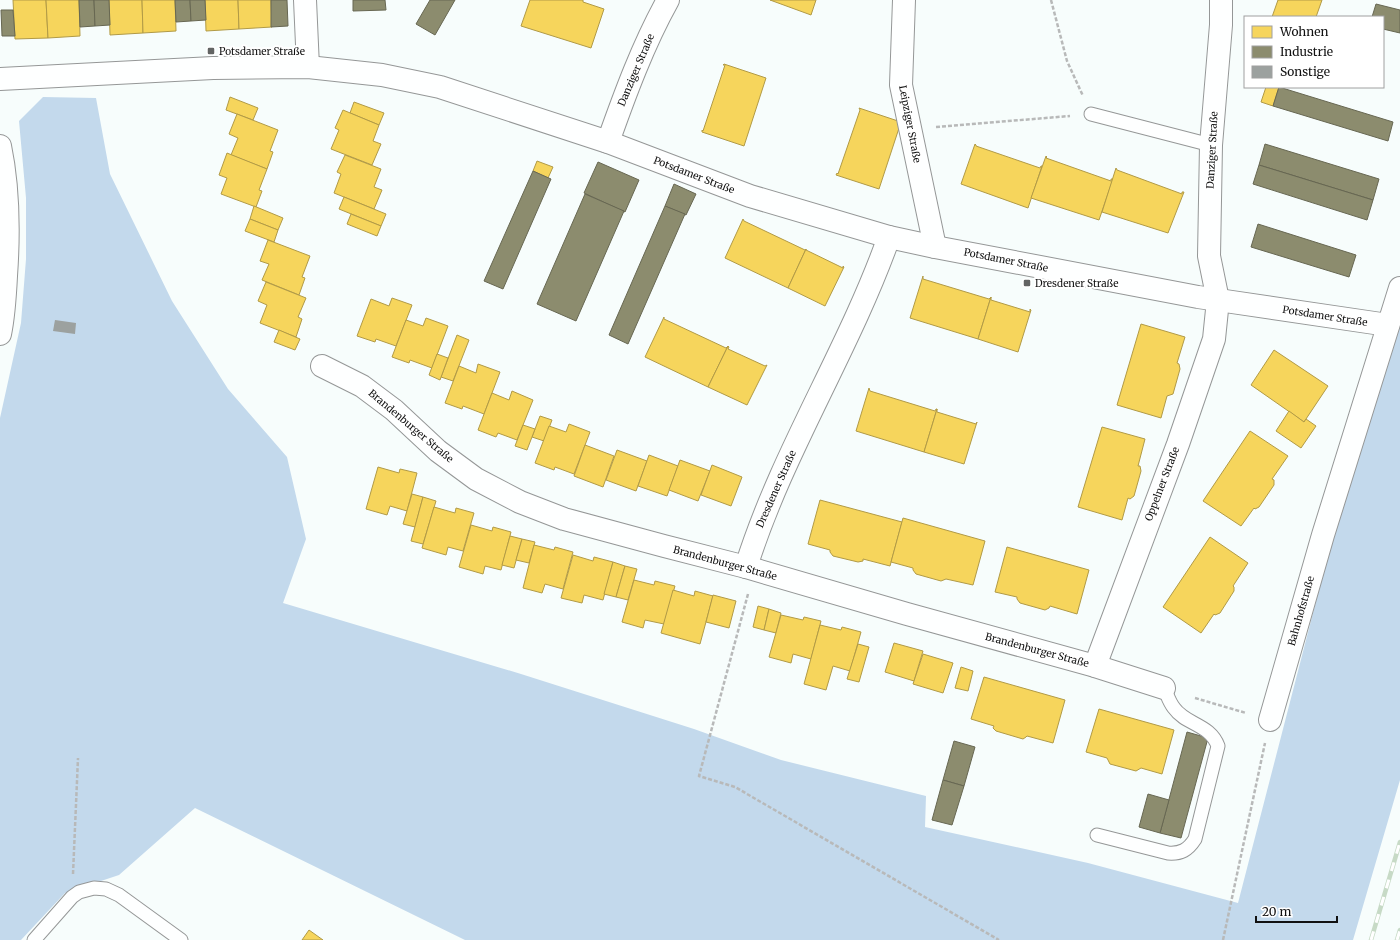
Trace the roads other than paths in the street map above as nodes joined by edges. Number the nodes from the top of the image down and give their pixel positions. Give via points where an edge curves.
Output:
1 (305, 0) edge
2 (668, 0) edge
3 (904, 0) edge
4 (1221, 0) edge
5 (308, 67) junction
6 (0, 79) edge
7 (1091, 114) road end
8 (608, 142) junction
9 (1211, 145) junction
10 (0, 146) edge
11 (889, 237) junction
12 (935, 247) junction
13 (1400, 288) edge
14 (1218, 300) junction
15 (1388, 325) junction
16 (0, 334) edge
17 (322, 366) dead end
18 (746, 567) junction
19 (1095, 666) junction
20 (1164, 688) joint
21 (1270, 720) road end
22 (1097, 835) dead end
23 (34, 940) edge
24 (181, 940) edge

1 - 5 street
2 - 8 street, Danziger Straße via 631,80
3 - 12 street, Leipziger Straße via 901,85
4 - 9 street, Danziger Straße
5 - 6 street, Potsdamer Straße via 213,68
5 - 8 street, Potsdamer Straße via 382,75 440,87
7 - 9 lane
8 - 11 street, Potsdamer Straße via 750,196
9 - 14 street, Danziger Straße via 1209,256
10 - 16 street via 7,193 8,251
11 - 12 street, Potsdamer Straße
11 - 18 street, Dresdener Straße via 876,272 768,506
12 - 14 street, Potsdamer Straße
13 - 15 street, Bahnhofstraße
14 - 15 street, Potsdamer Straße
14 - 19 street, Oppelner Straße via 1214,339 1178,444
15 - 21 street, Bahnhofstraße via 1323,535
17 - 18 street, Brandenburger Straße via 362,386 394,410 438,452 476,479 520,502 564,519
18 - 19 street, Brandenburger Straße
19 - 20 street, Brandenburger Straße
20 - 22 lane via 1174,708 1213,736 1218,746 1195,839 1183,852 1168,853
23 - 24 lane via 72,897 94,888 106,889 119,895

